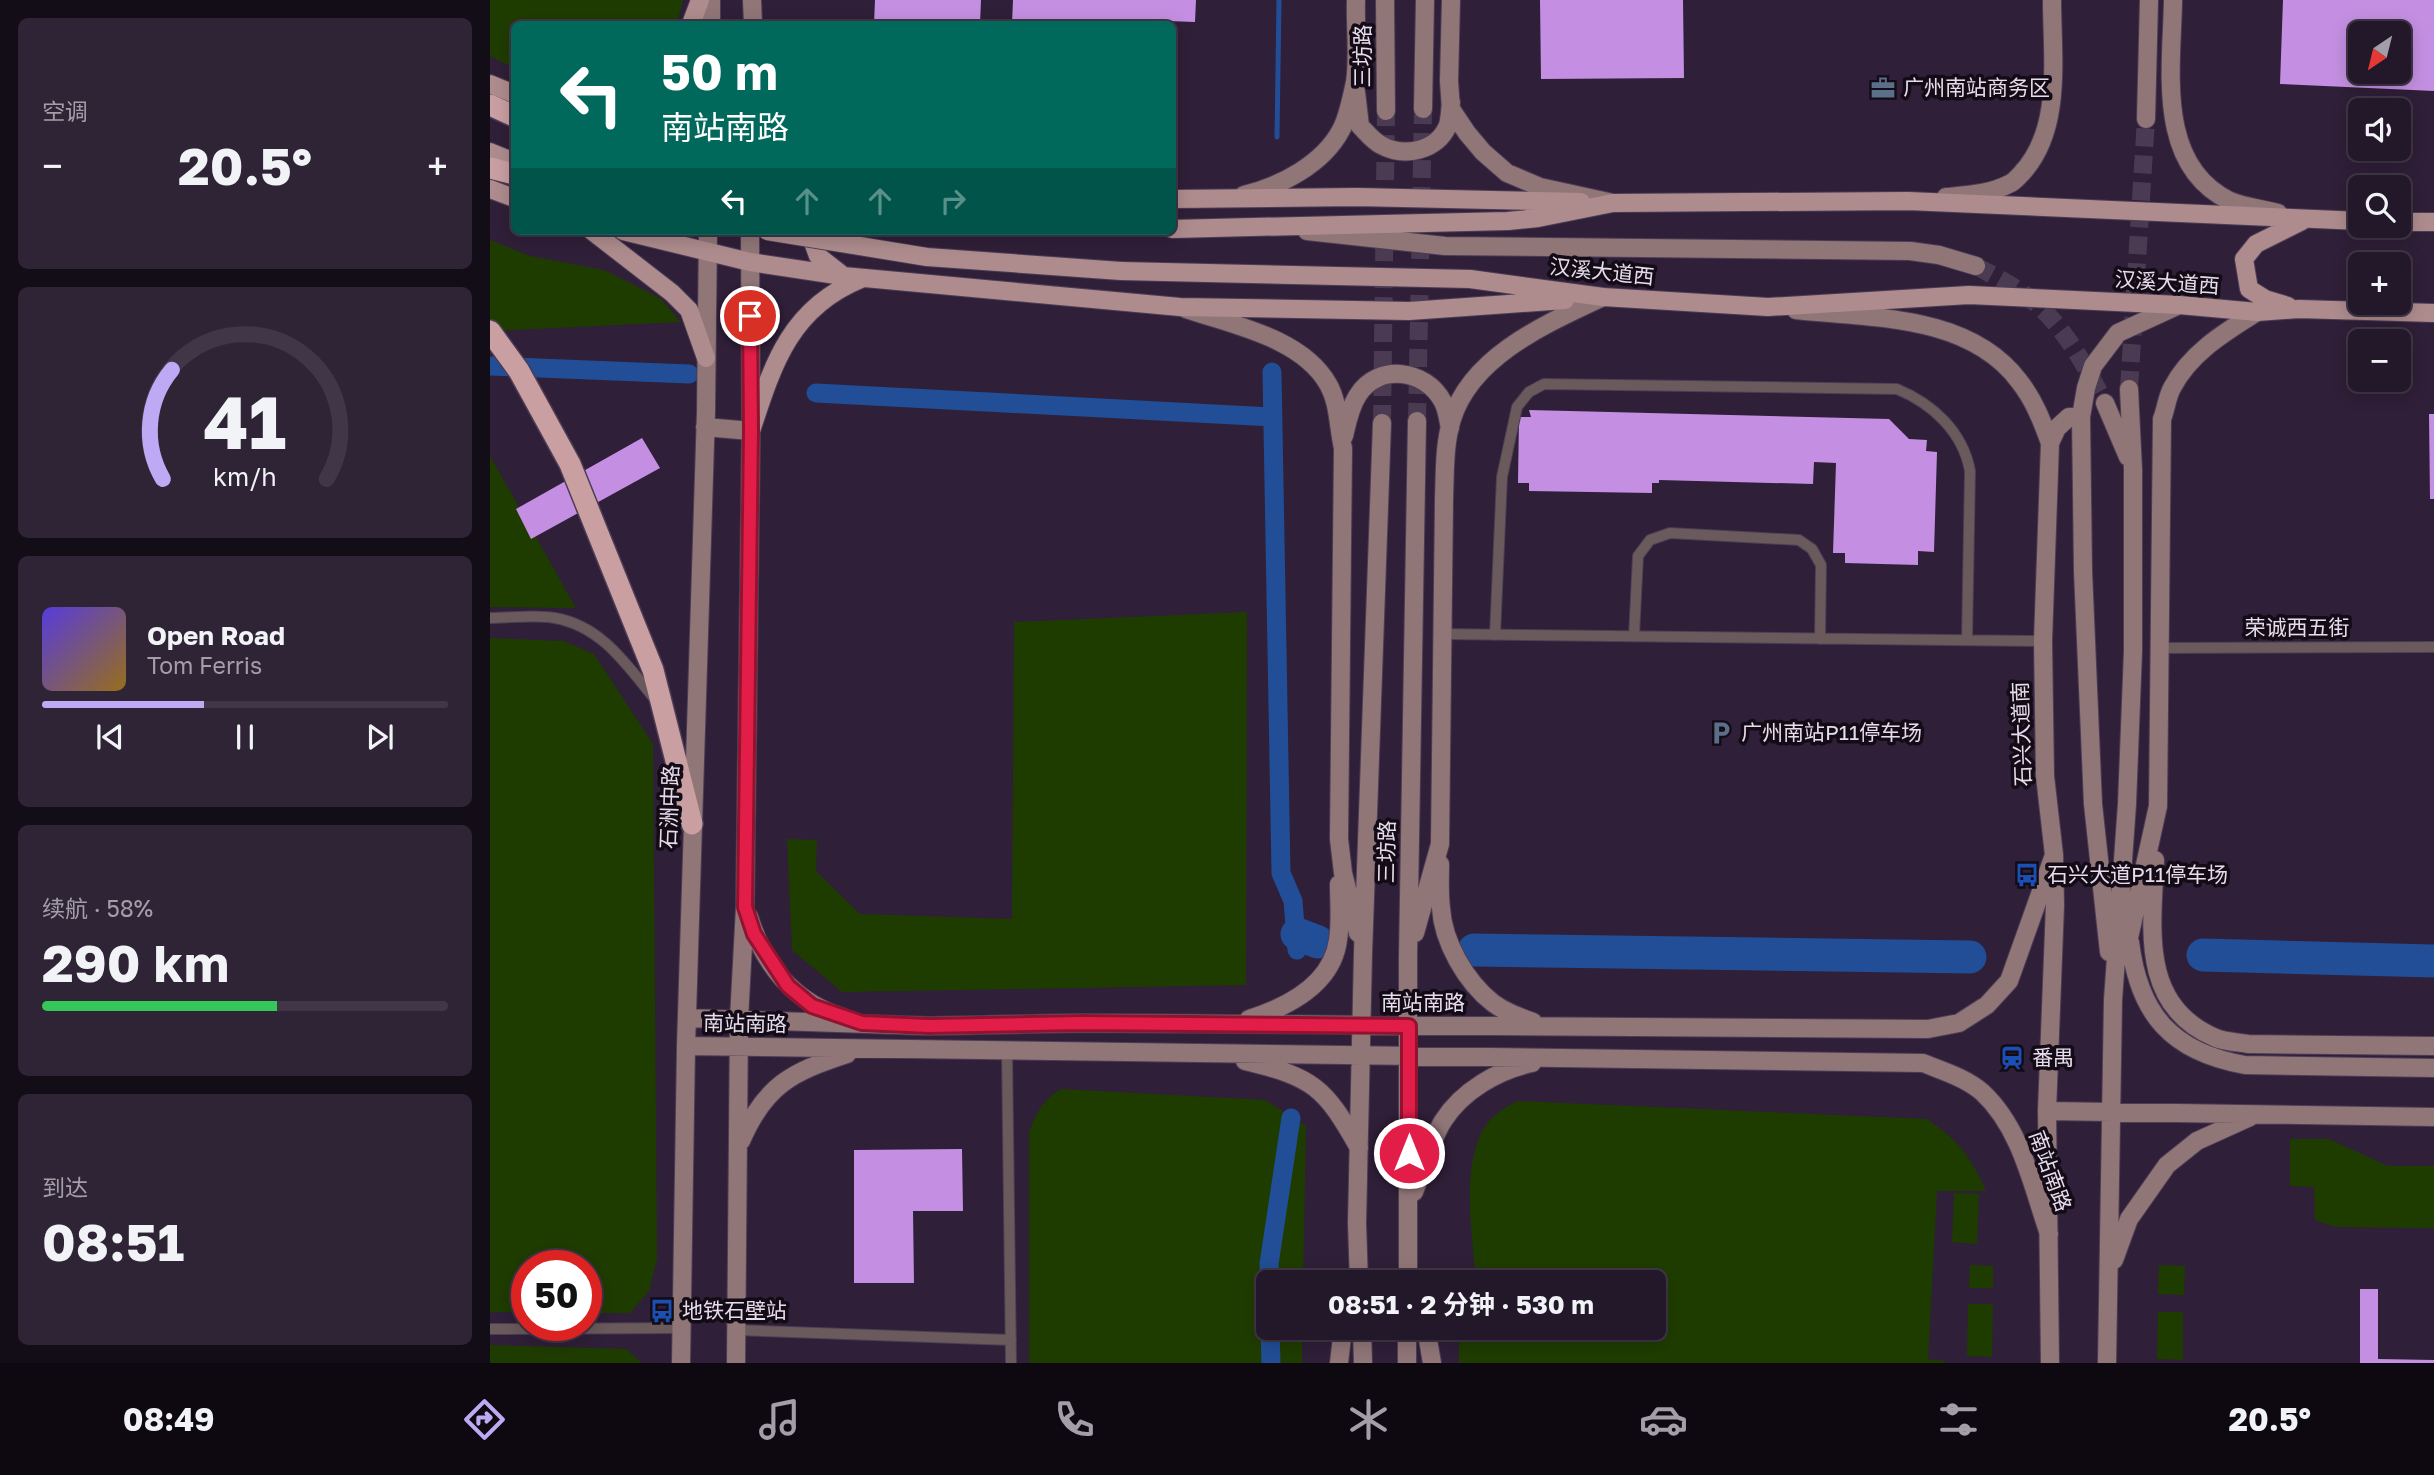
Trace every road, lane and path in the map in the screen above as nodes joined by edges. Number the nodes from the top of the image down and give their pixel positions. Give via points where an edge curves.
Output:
1 (701, 0) edge
2 (711, 0) edge
3 (752, 0) edge
4 (1356, 0) edge
5 (1385, 0) edge
6 (1424, 0) edge
7 (1451, 0) edge
8 (2052, 0) edge
9 (2149, 0) edge
10 (2173, 0) edge
11 (692, 21) edge
12 (711, 21) edge
13 (753, 21) edge
14 (1355, 81) junction
15 (490, 84) edge
16 (511, 93) edge
17 (1451, 100) junction
18 (490, 105) edge
19 (1423, 109) tunnel mouth
20 (1386, 111) tunnel mouth
21 (511, 115) edge
22 (490, 116) edge
23 (2146, 119) tunnel mouth
24 (511, 124) edge
25 (490, 152) edge
26 (511, 161) edge
27 (490, 167) edge
28 (511, 173) edge
29 (490, 189) edge
30 (511, 197) edge
31 (1176, 199) edge
32 (1226, 199) junction
33 (1908, 201) junction
34 (1613, 203) junction
35 (2305, 220) junction
36 (2348, 221) edge
37 (2411, 222) edge
38 (2434, 222) edge
39 (1268, 227) junction
40 (1176, 229) edge
41 (597, 235) edge
42 (638, 235) edge
43 (708, 235) edge
44 (750, 235) edge
45 (792, 235) edge
46 (810, 235) edge
47 (708, 253) junction
48 (750, 262) junction
49 (1976, 266) tunnel mouth
50 (844, 275) junction
51 (863, 278) junction
52 (1603, 297) junction
53 (2179, 305) junction
54 (1180, 307) junction
55 (1768, 307) junction
56 (2299, 309) junction
57 (2256, 312) junction
58 (2434, 313) edge
59 (490, 331) edge
60 (706, 358) junction
61 (2129, 389) tunnel mouth
62 (2105, 403) tunnel mouth
63 (2081, 417) junction
64 (1417, 421) tunnel mouth
65 (1382, 423) tunnel mouth
66 (705, 427) junction
67 (1450, 428) junction
68 (751, 431) junction
69 (1342, 443) junction
70 (2050, 443) junction
71 (2133, 470) junction
72 (490, 618) edge
73 (1441, 634) junction
74 (1494, 635) junction
75 (1634, 636) junction
76 (1820, 639) junction
77 (1967, 640) junction
78 (2043, 641) junction
79 (2434, 647) edge
80 (2160, 648) junction
81 (663, 709) junction
82 (2158, 806) junction
83 (692, 824) junction
84 (1339, 839) junction
85 (1440, 844) junction
86 (2054, 855) junction
87 (2123, 872) junction
88 (745, 907) junction
89 (2129, 939) junction
90 (1363, 953) junction
91 (1408, 957) junction
92 (2113, 1000) junction
93 (687, 1018) junction
94 (739, 1019) junction
95 (862, 1023) junction
96 (1233, 1024) junction
97 (1361, 1025) junction
98 (1409, 1026) junction
99 (1564, 1027) junction
100 (686, 1046) junction
101 (2434, 1046) edge
102 (739, 1047) junction
103 (861, 1049) junction
104 (1007, 1051) junction
105 (1215, 1054) junction
106 (1361, 1056) junction
107 (1409, 1056) junction
108 (1555, 1058) junction
109 (2434, 1068) edge
110 (2047, 1111) junction
111 (2112, 1111) junction
112 (2256, 1114) junction
113 (2434, 1117) edge
114 (1359, 1148) junction
115 (737, 1150) junction
116 (1410, 1201) junction
117 (1409, 1222) junction
118 (1356, 1223) junction
119 (2049, 1234) junction
120 (1351, 1270) edge
121 (1358, 1270) edge
122 (1408, 1270) edge
123 (1417, 1270) edge
124 (2108, 1277) junction
125 (682, 1328) junction
126 (490, 1329) edge
127 (736, 1330) junction
128 (1011, 1340) junction
129 (1342, 1340) edge
130 (1362, 1340) edge
131 (1407, 1340) edge
132 (1428, 1340) edge
133 (681, 1363) edge
134 (736, 1363) edge
135 (1011, 1363) edge
136 (1339, 1363) edge
137 (1363, 1363) edge
138 (1407, 1363) edge
139 (1432, 1363) edge
140 (2050, 1363) edge
141 (2107, 1363) edge

1 - 11 main road
2 - 12 main road
3 - 13 main road
4 - 14 main road
5 - 20 main road, 三坊路
6 - 19 main road
7 - 17 main road
8 - 33 main road via 2051,108 2045,136 2031,163 2011,184 1982,193
9 - 23 main road
10 - 35 main road via 2171,113 2177,139 2193,169 2231,201
14 - 17 main road via 1360,126 1382,146 1402,152 1423,149 1436,141 1449,122
14 - 32 main road via 1342,128 1329,148 1268,189
15 - 16 main road
17 - 34 main road via 1451,109 1467,133 1507,173 1540,187
18 - 21 highway
22 - 24 main road
25 - 26 main road
27 - 28 highway
29 - 30 main road
31 - 32 main road
32 - 34 main road
33 - 34 main road
33 - 35 main road
34 - 39 main road via 1508,222
35 - 36 main road
35 - 56 main road via 2256,244 2244,259 2249,289
37 - 38 main road
39 - 40 main road
39 - 49 main road via 1446,246 1910,251
41 - 60 main road via 689,310
42 - 47 main road
43 - 47 main road, 石洲中路
44 - 48 main road
45 - 52 main road, 汉溪大道西, bridge via 927,257 1121,271 1470,279
46 - 50 main road via 818,256
47 - 48 main road
47 - 60 main road, 石洲中路
48 - 50 main road
48 - 68 main road
50 - 51 main road
51 - 54 main road
51 - 68 main road via 838,288 805,317 783,346
52 - 54 main road via 1409,311
52 - 55 main road, 汉溪大道西
52 - 67 main road via 1532,331 1481,372 1461,395
53 - 55 main road, 汉溪大道西 via 1969,295
53 - 57 main road, 汉溪大道西
53 - 63 main road via 2118,333 2092,366
54 - 69 main road via 1290,347 1309,360 1328,384
55 - 70 main road, 石兴大道南 via 1921,324 1960,337 1990,353 2018,379 2039,413
56 - 57 main road, 汉溪大道西
56 - 58 main road, 汉溪大道西
57 - 80 main road via 2191,360 2172,388 2162,419
59 - 81 highway via 519,371 570,464 653,670
60 - 66 main road, 石洲中路
61 - 71 main road
62 - 71 main road
63 - 70 main road via 2069,417
63 - 92 main road via 2093,804
64 - 91 main road, 三坊路
65 - 90 main road, 三坊路
66 - 68 main road
66 - 83 main road, 石洲中路
67 - 69 main road via 1443,402 1422,380 1410,374 1388,374 1376,378 1358,396
67 - 73 main road
68 - 88 main road
69 - 84 main road
70 - 78 main road, 石兴大道南
71 - 87 main road via 2133,651
72 - 81 lane via 555,618 584,628 606,641
73 - 74 lane
73 - 85 main road
74 - 75 lane
74 - 77 lane via 1502,477 1517,407 1529,391 1544,384 1897,389 1916,397 1935,411 1967,454
75 - 76 lane
75 - 76 lane via 1638,556 1650,540 1670,533 1799,540 1812,549 1821,565
76 - 77 lane
77 - 78 lane
78 - 86 main road, 石兴大道南 via 2045,776
79 - 80 lane, 荣诚西五街
80 - 82 main road
81 - 83 highway
82 - 89 main road
82 - 101 main road via 2152,915 2155,966 2166,996 2180,1015 2218,1040 2248,1044
83 - 93 main road, 石洲中路
84 - 90 main road
84 - 96 main road via 1339,939 1328,967 1290,1004
85 - 91 main road
85 - 99 main road via 1441,910 1447,937 1467,975 1509,1013
86 - 99 main road, 南站南路 via 2009,981 1987,1005 1959,1023 1928,1030
86 - 110 main road, 石兴大道南
87 - 89 main road
87 - 92 main road
88 - 94 main road
88 - 95 main road via 754,934 788,986 812,1006
89 - 92 main road
89 - 109 main road via 2140,990 2153,1015 2179,1039 2216,1060 2245,1065
90 - 97 main road, 三坊路
91 - 98 main road, 三坊路
92 - 111 main road
93 - 94 main road, 南站南路
93 - 100 main road, 石洲中路
94 - 95 main road, 南站南路
94 - 102 main road
95 - 96 main road, 南站南路
96 - 97 main road, 南站南路
97 - 98 main road, 南站南路
97 - 106 main road, 三坊路
98 - 99 main road, 南站南路
98 - 107 main road, 三坊路
100 - 102 main road, 南站南路
100 - 125 main road, 石洲中路
102 - 103 main road, 南站南路
102 - 115 main road
103 - 104 main road, 南站南路
103 - 115 main road via 789,1078 766,1097
104 - 105 main road, 南站南路
104 - 128 lane
105 - 106 main road, 南站南路
105 - 114 main road via 1288,1072 1307,1082 1338,1110
106 - 107 main road, 南站南路
106 - 114 main road, 三坊路
107 - 108 main road, 南站南路
107 - 116 main road, 三坊路
108 - 116 main road via 1491,1078 1459,1101 1443,1122
108 - 119 main road, 南站南路 via 1923,1063 1980,1091 2002,1115 2016,1139
110 - 111 main road, 南站南路
110 - 119 main road, 石兴大道南
111 - 112 main road, 南站南路
111 - 124 main road
112 - 113 main road, 南站南路
112 - 124 main road via 2197,1141 2167,1165 2129,1219
114 - 118 main road, 三坊路
115 - 127 main road
116 - 117 main road, 三坊路
117 - 122 main road, 三坊路
117 - 123 main road
118 - 120 main road
118 - 121 main road, 三坊路
119 - 140 main road, 石兴大道南
124 - 141 main road
125 - 126 lane
125 - 133 main road, 石洲中路
127 - 128 lane
127 - 134 main road
128 - 135 lane
129 - 136 main road
130 - 137 main road
131 - 138 main road
132 - 139 main road

